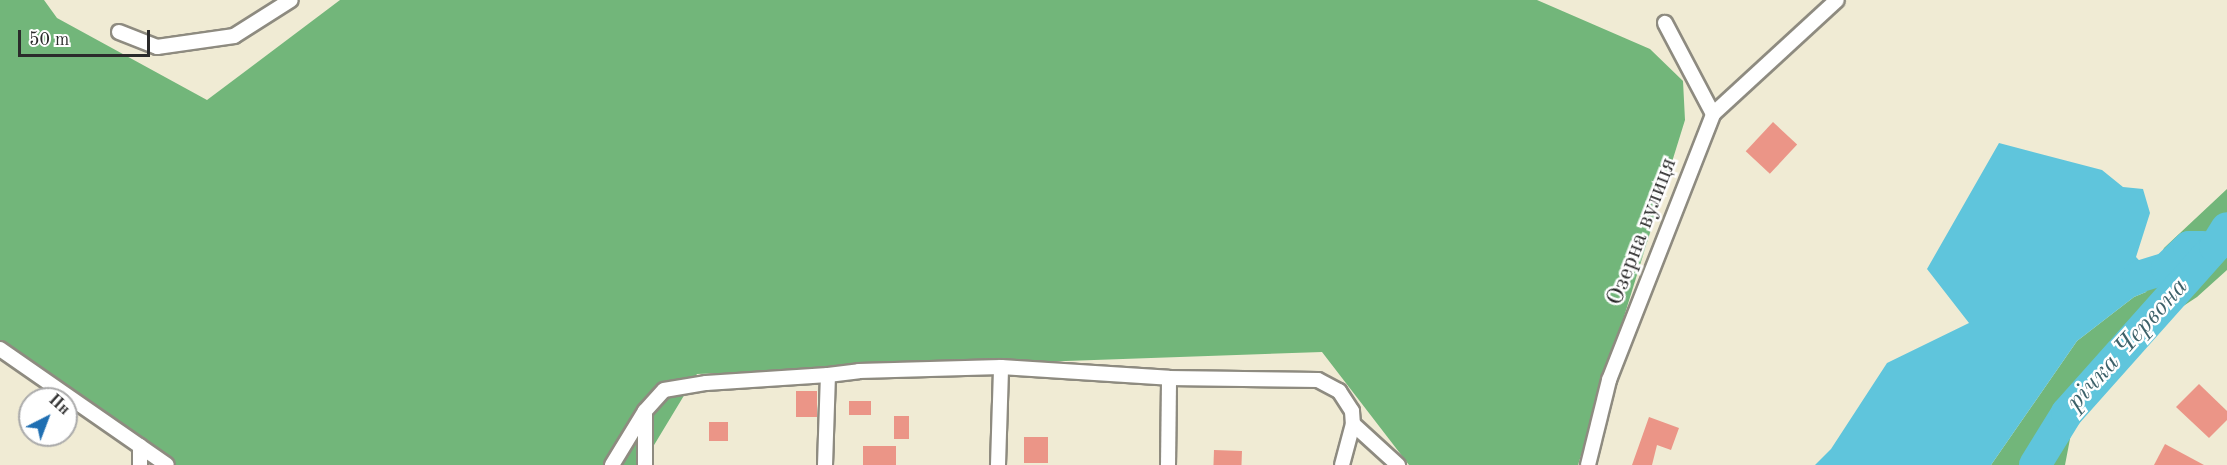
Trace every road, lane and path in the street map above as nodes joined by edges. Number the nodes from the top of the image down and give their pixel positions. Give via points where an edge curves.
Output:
1 (291, 0) edge
2 (1837, 0) edge
3 (1665, 23) dead end
4 (119, 32) dead end
5 (1713, 114) junction
6 (0, 349) edge
7 (1000, 367) junction
8 (828, 375) junction
9 (1169, 378) junction
10 (645, 411) junction
11 (1353, 424) junction
12 (140, 446) junction
13 (140, 465) edge
14 (167, 465) edge
15 (612, 465) edge
16 (645, 465) edge
17 (825, 465) edge
18 (998, 465) edge
19 (1168, 465) edge
20 (1342, 465) edge
21 (1398, 465) edge
22 (1588, 465) edge

1 - 4 street via 234,36 157,48
2 - 5 street
3 - 5 street
5 - 22 street, Озерна вулиця via 1609,380
6 - 12 street
7 - 8 street
7 - 9 street
7 - 18 street
8 - 10 street via 706,383 664,390
8 - 17 street
9 - 11 street via 1318,380 1339,391 1352,411
9 - 19 street
10 - 15 street
10 - 16 street
11 - 20 street
11 - 21 street
12 - 13 street
12 - 14 street

